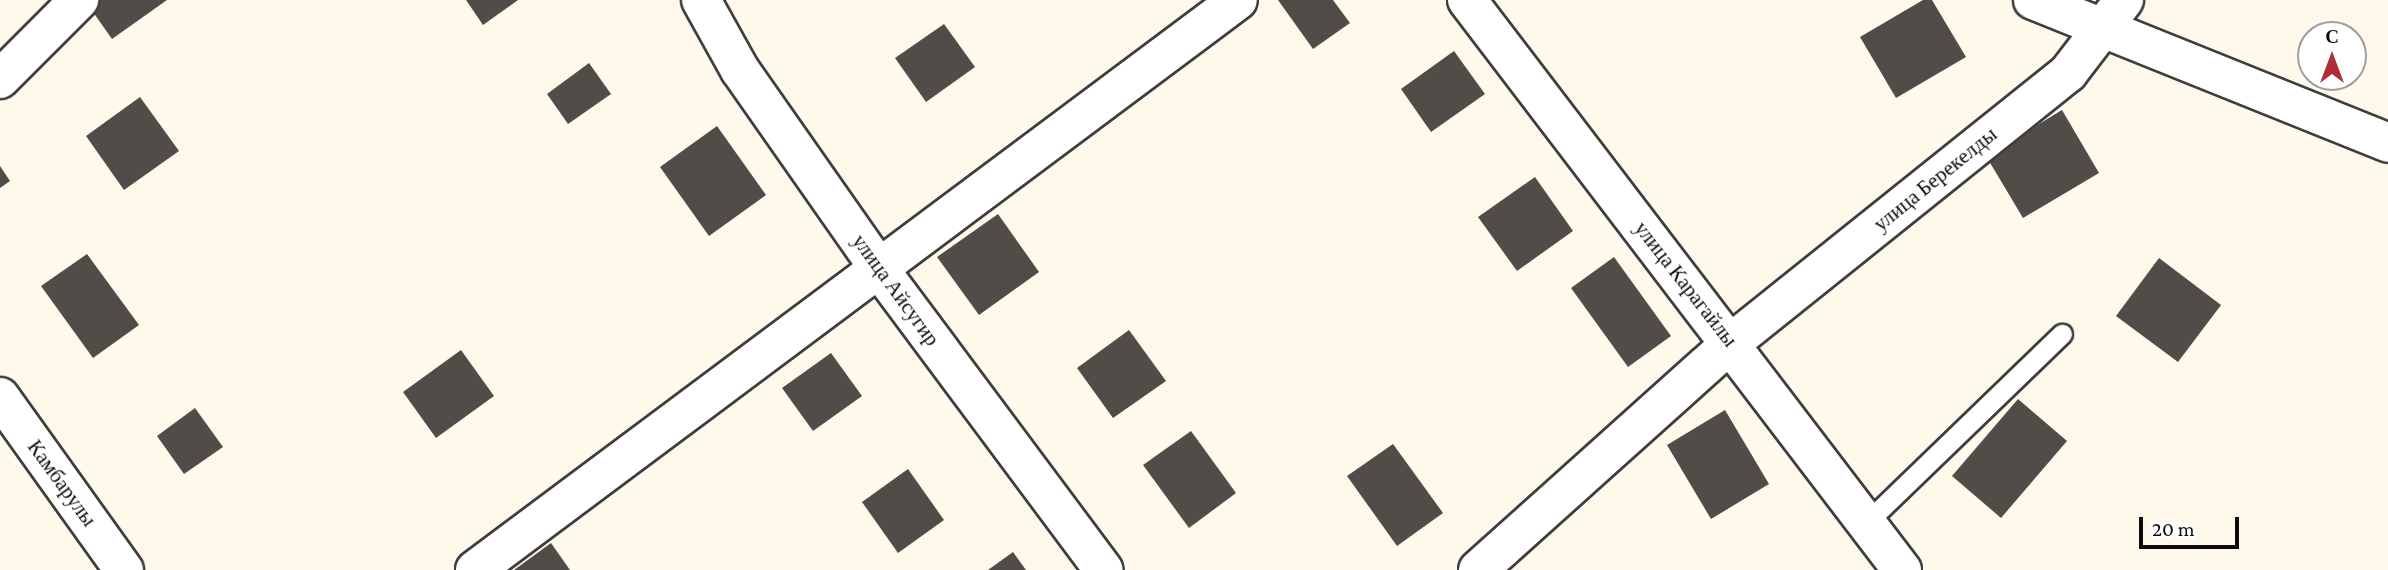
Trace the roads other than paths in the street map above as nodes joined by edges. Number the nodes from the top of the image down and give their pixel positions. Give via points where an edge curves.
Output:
1 (79, 0) edge
2 (701, 0) edge
3 (1238, 0) edge
4 (1467, 0) edge
5 (2033, 0) edge
6 (2124, 0) edge
7 (2098, 30) junction
8 (0, 79) edge
9 (2388, 143) edge
10 (880, 270) junction
11 (2062, 334) dead end
12 (1731, 343) junction
13 (0, 397) edge
14 (1867, 522) junction
15 (124, 570) edge
16 (475, 570) edge
17 (1104, 570) edge
18 (1478, 570) edge
19 (1902, 570) edge

1 - 8 street
2 - 10 street, улица Айсугир via 740,70
3 - 10 street
4 - 12 street, улица Карагайлы
5 - 7 street
6 - 7 street, улица Берекелды
7 - 9 street
7 - 12 street, улица Берекелды via 2068,73
10 - 16 street
10 - 17 street, улица Айсугир
11 - 14 lane
12 - 14 street, улица Карагайлы
12 - 18 street, улица Берекелды
13 - 15 street, Камбарулы
14 - 19 street, улица Карагайлы

